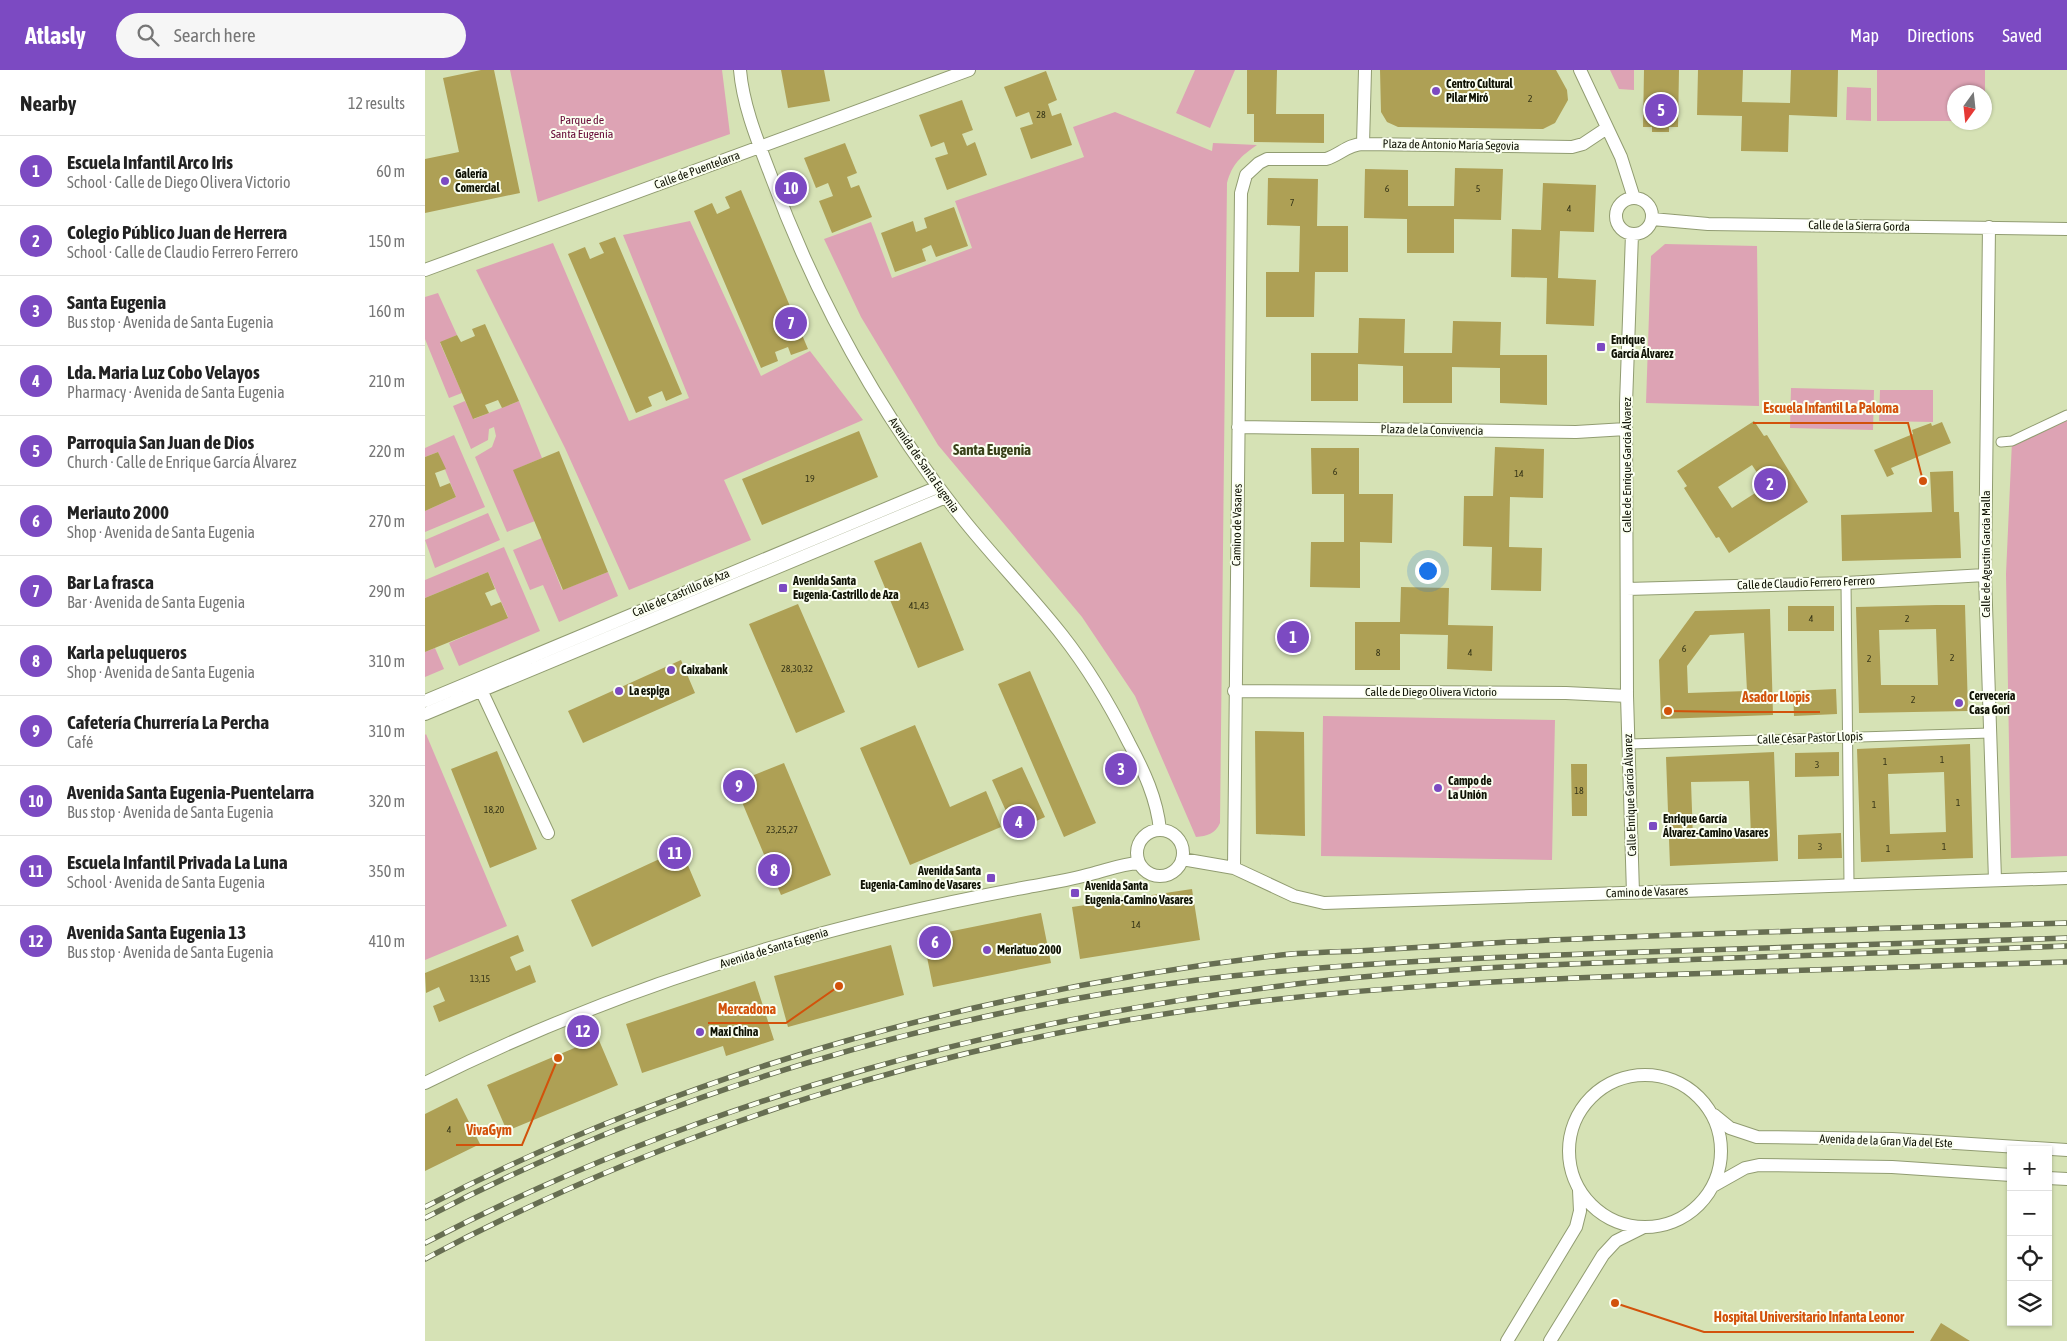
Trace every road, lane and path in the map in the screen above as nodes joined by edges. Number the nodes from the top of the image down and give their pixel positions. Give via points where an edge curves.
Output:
1 (739, 70) edge
2 (969, 70) edge
3 (1365, 70) edge
4 (1580, 70) edge
5 (1607, 128) junction
6 (1363, 144) junction
7 (760, 147) junction
8 (1634, 198) junction
9 (1652, 219) junction
10 (1989, 227) junction
11 (2067, 229) edge
12 (1632, 234) junction
13 (425, 270) edge
14 (2067, 415) edge
15 (1238, 427) junction
16 (1626, 429) junction
17 (2001, 442) dead end
18 (942, 492) junction
19 (1985, 575) junction
20 (1845, 583) junction
21 (1627, 589) junction
22 (1234, 691) junction
23 (481, 692) junction
24 (1627, 696) junction
25 (425, 701) edge
26 (425, 714) edge
27 (1990, 733) junction
28 (1849, 737) junction
29 (1629, 744) junction
30 (1160, 830) junction
31 (548, 833) dead end
32 (1183, 860) junction
33 (1138, 863) junction
34 (1233, 868) junction
35 (2067, 878) edge
36 (1995, 880) junction
37 (1849, 886) junction
38 (1633, 893) junction
39 (425, 1083) edge
40 (1711, 1113) junction
41 (2067, 1150) edge
42 (2007, 1176) edge
43 (2052, 1178) edge
44 (2067, 1179) edge
45 (1713, 1186) junction
46 (1579, 1187) junction
47 (1644, 1227) junction
48 (1507, 1341) edge
49 (1550, 1341) edge

1 - 7 street, Avenida de Santa Eugenia
2 - 7 street, Calle de Puentelarra
3 - 6 street
4 - 5 street
5 - 6 street, Plaza de Antonio María Segovia via 1573,148
5 - 8 street
6 - 15 street, Camino de Vasares via 1347,147 1326,159 1267,159 1251,169 1243,183
7 - 13 street, Calle de Puentelarra
7 - 18 street, Avenida de Santa Eugenia via 828,309 879,401
8 - 9 street via 1648,204
8 - 12 street via 1623,202 1617,218 1622,228
9 - 10 street, Calle de la Sierra Gorda via 1708,224
9 - 12 street via 1643,232
10 - 11 street, Calle de la Sierra Gorda
10 - 19 street, Calle de Agustín García Malla
12 - 16 street, Calle de Enrique García Álvarez
14 - 17 street via 2011,441
15 - 16 street, Plaza de la Convivencia via 1576,432
15 - 22 street, Camino de Vasares
16 - 21 street, Calle de Enrique García Álvarez
18 - 23 street, Calle de Castrillo de Aza
18 - 25 street, Calle de Castrillo de Aza
18 - 30 street, Avenida de Santa Eugenia via 1055,626 1114,712 1152,792
19 - 20 street, Calle de Claudio Ferrero Ferrero
19 - 27 street, Calle de Agustín García Malla
20 - 21 street, Calle de Claudio Ferrero Ferrero
20 - 28 street
21 - 24 street, Calle de Enrique García Álvarez
22 - 24 street, Calle de Diego Olivera Victorio
22 - 34 street, Camino de Vasares
23 - 26 street, Calle de Castrillo de Aza
23 - 31 street
24 - 29 street, Calle Enrique García Álvarez
27 - 28 street, Calle César Pastor Llopis
27 - 36 street, Calle de Agustín García Malla
28 - 29 street, Calle César Pastor Llopis
28 - 37 street
29 - 38 street, Calle Enrique García Álvarez
30 - 32 street via 1177,836 1182,843
30 - 33 street via 1143,837 1137,848
32 - 33 street via 1177,869 1162,877 1143,871
32 - 34 street, Camino de Vasares
33 - 39 street, Avenida de Santa Eugenia via 889,916 733,959 577,1016
34 - 38 street, Camino de Vasares via 1294,896 1324,902
35 - 36 street, Camino de Vasares
36 - 37 street, Camino de Vasares
37 - 38 street, Camino de Vasares
40 - 41 street, Avenida de la Gran Vía del Este via 1730,1128 1757,1137 1893,1140
40 - 45 street via 1717,1126 1721,1156
40 - 46 street via 1700,1098 1670,1078 1637,1075 1605,1086 1581,1110 1570,1140 1572,1172
42 - 45 street, Avenida de la Gran Vía del Este via 1892,1167 1759,1165 1745,1168
43 - 44 street
45 - 47 street via 1698,1206 1685,1215 1671,1222
46 - 47 street via 1587,1200 1610,1218
46 - 48 street via 1580,1211 1576,1227
47 - 49 street via 1616,1241 1603,1255

